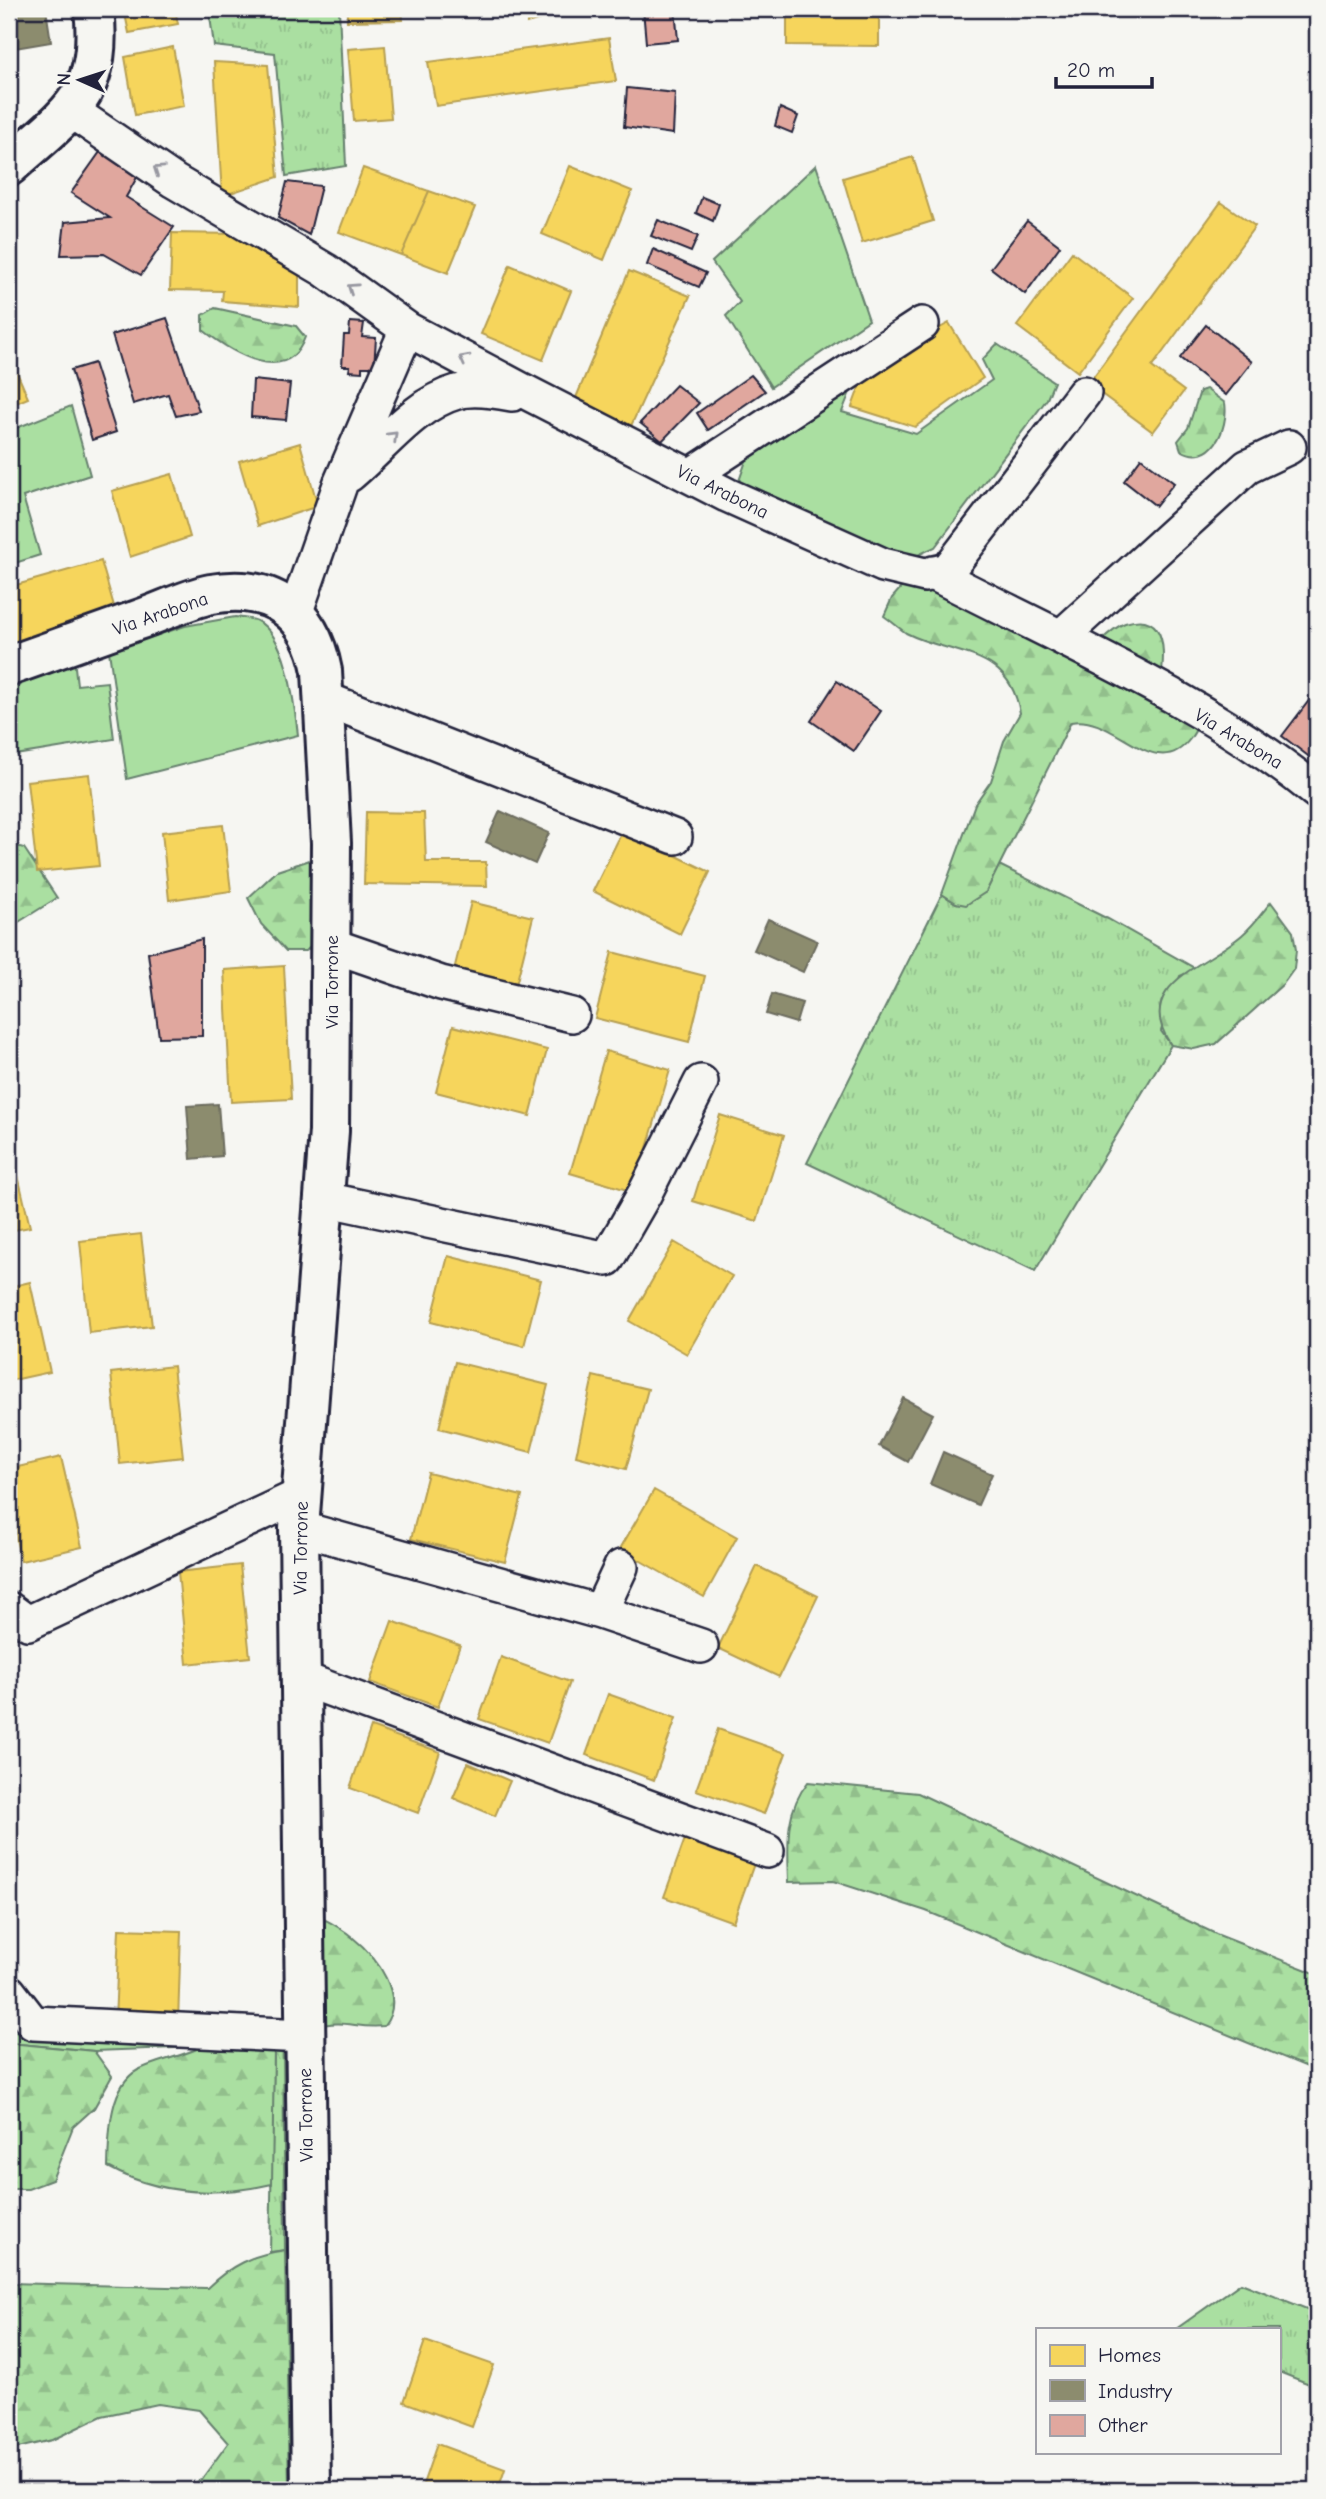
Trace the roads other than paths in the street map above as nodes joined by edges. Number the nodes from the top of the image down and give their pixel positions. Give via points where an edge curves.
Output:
1 (94, 9) edge
2 (70, 110) junction
3 (9, 166) edge
4 (922, 324) dead end
5 (407, 329) junction
6 (520, 389) junction
7 (1084, 393) dead end
8 (1289, 447) dead end
9 (690, 475) junction
10 (341, 482) junction
11 (933, 573) junction
12 (295, 614) junction
13 (1062, 636) junction
14 (9, 666) edge
15 (323, 698) junction
16 (1317, 792) edge
17 (676, 837) dead end
18 (331, 944) junction
19 (572, 1015) dead end
20 (701, 1082) dead end
21 (324, 1199) junction
22 (300, 1511) junction
23 (621, 1567) dead end
24 (600, 1612) junction
25 (15, 1622) edge
26 (701, 1646) dead end
27 (300, 1678) junction
28 (767, 1851) dead end
29 (9, 1992) edge
30 (304, 2036) junction
31 (311, 2490) edge

1 - 2 main road via 98,50 92,74
2 - 3 main road
5 -> 2 street, Via Arabona via 325,270 174,181
4 - 9 street
6 -> 5 street, Via Arabona
5 - 10 street
6 - 9 street, Via Arabona
10 -> 6 street via 405,424 457,391 512,394
7 - 11 street via 970,547 948,570
8 - 13 street via 1247,467
9 - 11 street, Via Arabona via 883,565
10 - 12 street
11 - 13 street, Via Arabona
12 - 14 main road, Via Arabona via 281,601 246,591 209,594
12 - 15 main road, Via Torrone via 317,647
13 - 16 street, Via Arabona via 1275,757
15 - 17 street
15 - 18 main road, Via Torrone
18 - 19 street via 442,983
18 - 21 main road, Via Torrone
20 - 21 street via 607,1259
21 - 22 main road, Via Torrone
22 - 24 street
22 - 25 street
22 - 27 main road, Via Torrone
23 - 24 street
24 - 26 street
27 - 28 street
27 - 30 main road, Via Torrone
29 - 30 street via 33,2023
30 - 31 main road, Via Torrone

